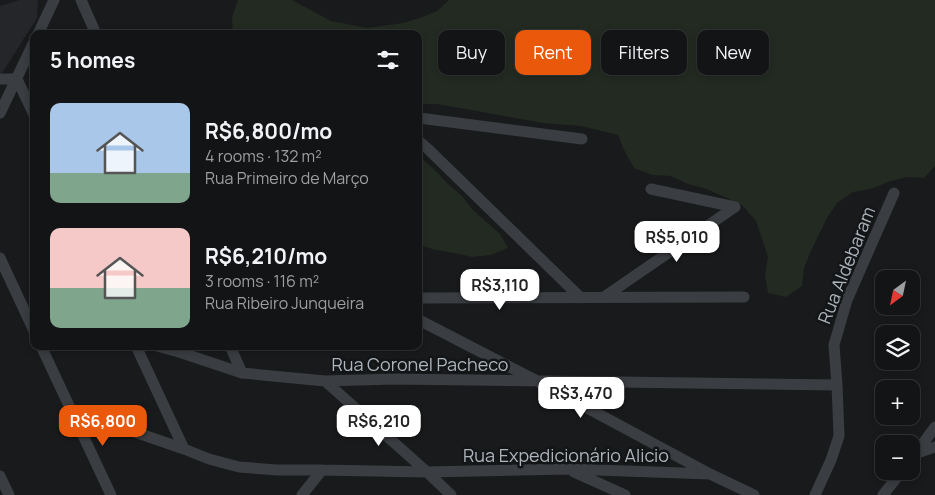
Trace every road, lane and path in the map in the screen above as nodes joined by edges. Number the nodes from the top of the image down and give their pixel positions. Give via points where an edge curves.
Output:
1 (54, 0) edge
2 (81, 0) edge
3 (40, 30) edge
4 (94, 30) edge
5 (30, 50) edge
6 (17, 78) junction
7 (0, 79) edge
8 (30, 106) edge
9 (0, 113) edge
10 (422, 118) edge
11 (582, 139) dead end
12 (422, 144) edge
13 (651, 189) dead end
14 (894, 193) dead end
15 (0, 258) edge
16 (744, 297) dead end
17 (422, 298) edge
18 (581, 298) junction
19 (604, 298) junction
20 (30, 322) edge
21 (422, 322) edge
22 (43, 350) edge
23 (138, 350) edge
24 (172, 350) edge
25 (232, 350) edge
26 (242, 373) junction
27 (325, 381) junction
28 (539, 382) junction
29 (838, 385) junction
30 (71, 410) junction
31 (935, 427) edge
32 (935, 447) edge
33 (920, 448) edge
34 (184, 449) junction
35 (920, 454) edge
36 (568, 469) junction
37 (322, 470) junction
38 (427, 472) junction
39 (710, 474) junction
40 (0, 476) edge
41 (895, 480) edge
42 (9, 495) edge
43 (111, 495) edge
44 (302, 495) edge
45 (450, 495) edge
46 (625, 495) edge
47 (754, 495) edge
48 (815, 495) edge
49 (883, 495) edge

1 - 3 street
2 - 4 street
5 - 6 street
6 - 7 street
6 - 8 street
6 - 9 street
10 - 11 street
12 - 18 street
13 - 19 street via 735,207
14 - 29 street, Rua Aldebaram via 847,300 834,345
15 - 20 street
16 - 19 street
17 - 18 street
18 - 19 street
21 - 28 street
22 - 30 street
23 - 34 street
24 - 26 street, Rua Coronel Pacheco
25 - 26 street
26 - 27 street, Rua Coronel Pacheco
27 - 28 street, Rua Coronel Pacheco
27 - 38 street
28 - 29 street, Rua Coronel Pacheco
28 - 39 street
29 - 48 street, Rua Aldebaram via 839,436
30 - 34 street, Rua Expedicionário Alicio
30 - 43 street
31 - 33 street
32 - 35 street
34 - 37 street, Rua Expedicionário Alicio via 240,467
36 - 38 street, Rua Expedicionário Alicio
36 - 39 street, Rua Expedicionário Alicio
36 - 46 street
37 - 38 street, Rua Expedicionário Alicio
37 - 44 street
38 - 45 street
39 - 47 street
40 - 42 street
41 - 49 street

